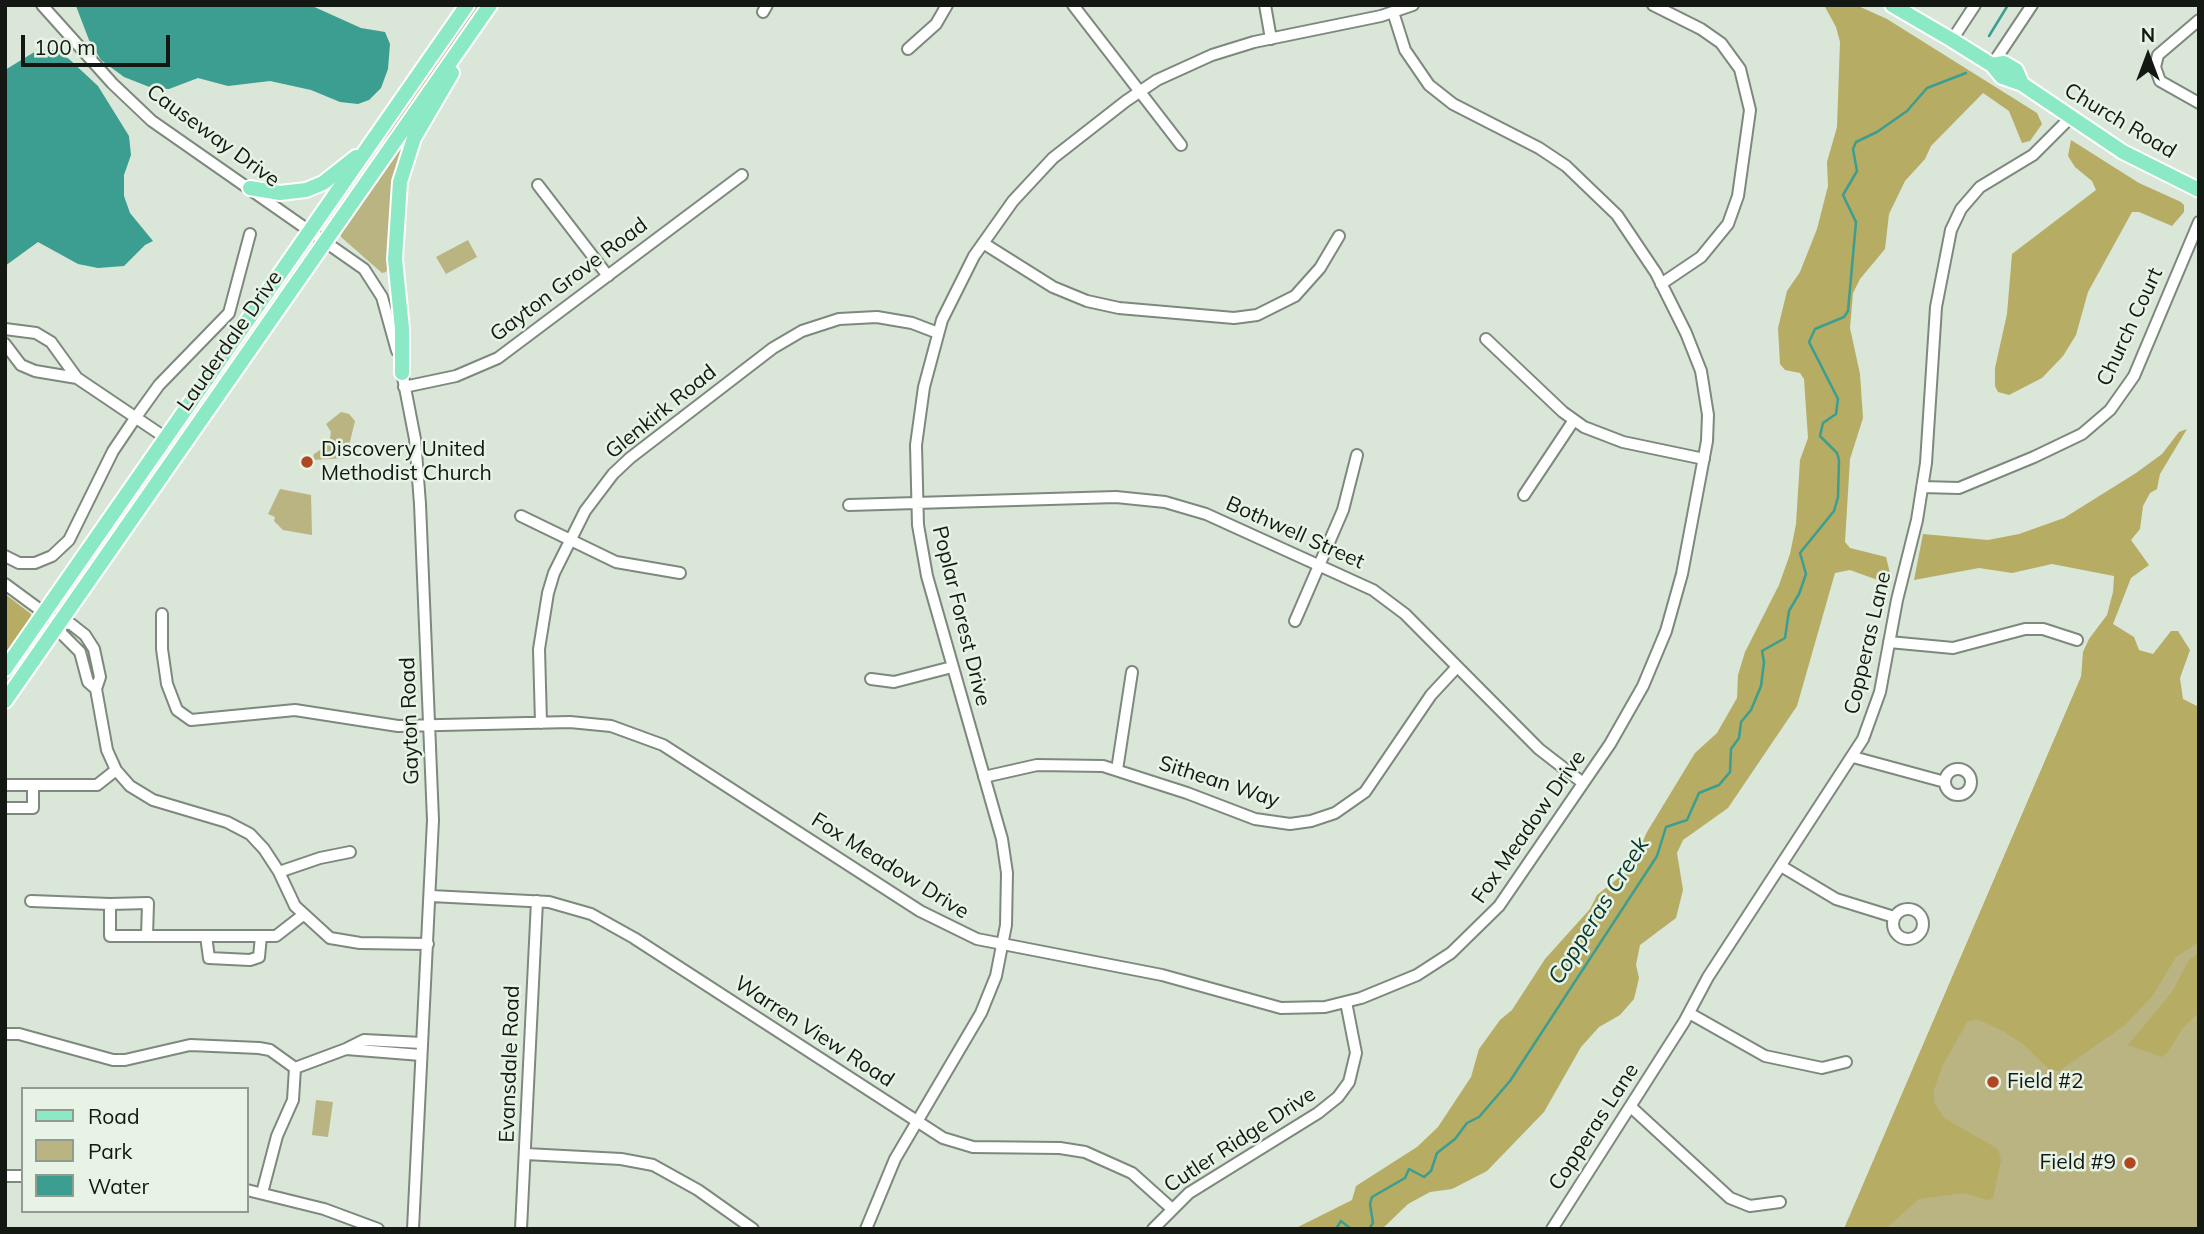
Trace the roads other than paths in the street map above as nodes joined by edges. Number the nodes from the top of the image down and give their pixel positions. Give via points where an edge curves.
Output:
1 (42, 5) edge
2 (467, 5) edge
3 (490, 5) edge
4 (947, 5) edge
5 (1073, 5) edge
6 (1265, 5) edge
7 (1413, 5) edge
8 (1653, 5) edge
9 (1892, 5) edge
10 (1975, 5) edge
11 (2032, 5) edge
12 (1393, 12) junction
13 (481, 18) junction
14 (2199, 20) edge
15 (1271, 39) junction
16 (1952, 40) junction
17 (908, 49) dead end
18 (1992, 65) junction
19 (1140, 91) junction
20 (2199, 103) edge
21 (2071, 117) junction
22 (370, 145) junction
23 (1181, 145) dead end
24 (742, 175) dead end
25 (538, 185) dead end
26 (250, 188) junction
27 (2199, 190) edge
28 (2199, 222) edge
29 (310, 229) junction
30 (250, 234) dead end
31 (1339, 236) dead end
32 (326, 240) junction
33 (983, 243) junction
34 (608, 276) junction
35 (1661, 284) junction
36 (5, 329) edge
37 (938, 333) junction
38 (1486, 339) dead end
39 (5, 344) edge
40 (77, 378) junction
41 (403, 380) junction
42 (136, 417) junction
43 (1574, 420) junction
44 (166, 438) junction
45 (1357, 455) dead end
46 (1704, 459) junction
47 (1922, 487) junction
48 (1524, 495) dead end
49 (916, 503) junction
50 (849, 505) dead end
51 (521, 516) dead end
52 (570, 540) junction
53 (5, 556) edge
54 (1320, 564) junction
55 (680, 573) dead end
56 (5, 584) edge
57 (44, 613) junction
58 (163, 614) dead end
59 (1295, 621) dead end
60 (58, 623) junction
61 (2077, 640) dead end
62 (1889, 642) junction
63 (952, 667) junction
64 (1457, 667) junction
65 (5, 669) edge
66 (1132, 673) dead end
67 (872, 679) dead end
68 (5, 701) edge
69 (541, 723) junction
70 (430, 726) junction
71 (1853, 757) junction
72 (116, 770) junction
73 (1117, 770) junction
74 (985, 777) junction
75 (1945, 782) dead end
76 (1583, 783) junction
77 (5, 786) edge
78 (33, 786) junction
79 (5, 808) edge
80 (350, 852) dead end
81 (1781, 866) junction
82 (279, 873) junction
83 (430, 896) junction
84 (31, 901) dead end
85 (537, 901) junction
86 (110, 904) junction
87 (303, 915) junction
88 (1894, 917) dead end
89 (147, 936) junction
90 (206, 936) junction
91 (261, 936) junction
92 (428, 944) junction
93 (1003, 945) junction
94 (1346, 1002) junction
95 (1689, 1013) junction
96 (5, 1034) edge
97 (422, 1043) junction
98 (346, 1049) junction
99 (421, 1055) junction
100 (1846, 1062) dead end
101 (295, 1068) junction
102 (1631, 1107) junction
103 (916, 1122) junction
104 (526, 1154) junction
105 (248, 1190) edge
106 (262, 1193) junction
107 (1780, 1202) dead end
108 (1171, 1208) junction
109 (378, 1229) edge
110 (413, 1229) edge
111 (521, 1229) edge
112 (752, 1229) edge
113 (866, 1229) edge
114 (1153, 1229) edge
115 (1552, 1229) edge

1 - 26 street, Causeway Drive via 143,113
2 - 22 main road, Lauderdale Drive
3 - 13 main road, Lauderdale Drive
4 - 17 street via 936,24
5 - 19 street
6 - 15 street
7 - 12 street, Poplar Forest Drive
8 - 35 street via 1721,43 1740,69 1749,110 1738,196 1728,223 1702,257
9 - 16 main road, Church Road
10 - 16 street
11 - 18 street
12 - 15 street, Poplar Forest Drive
12 - 35 street, Fox Meadow Drive via 1405,50 1429,85 1453,104 1539,148 1574,173 1618,215
13 - 32 main road, Lauderdale Drive
13 - 41 main road via 420,127 403,168 395,243
14 - 20 street via 2158,55 2155,67 2161,80
15 - 19 street, Poplar Forest Drive via 1195,61
16 - 18 main road, Church Road
18 - 21 main road, Church Road via 2004,62 2016,70 2022,84
19 - 23 street
19 - 33 street, Poplar Forest Drive via 1053,158 1013,201
21 - 27 main road, Church Road via 2145,165
21 - 47 street, Copperas Lane via 2033,155 1980,187 1951,230 1936,307
22 - 26 main road via 330,178 306,190 280,193
22 - 29 main road, Lauderdale Drive
24 - 34 street, Gayton Grove Road
25 - 34 street
26 - 29 street, Causeway Drive
28 - 47 street, Church Court via 2134,376 2110,410 2082,434 1959,488
29 - 32 street, Causeway Drive
29 - 44 main road, Lauderdale Drive
30 - 42 street via 229,313 159,385
31 - 33 street via 1313,278 1295,296 1273,309 1234,318 1087,301 1053,287
32 - 41 street, Gayton Road via 357,262 377,287 391,323
32 - 60 main road, Lauderdale Drive
33 - 37 street, Poplar Forest Drive
34 - 41 street, Gayton Grove Road via 498,358 456,376
35 - 46 street, Fox Meadow Drive via 1701,371 1708,415
36 - 40 street via 36,333 51,342
37 - 49 street, Poplar Forest Drive via 921,404
37 - 52 street, Glenkirk Road via 893,319 858,317 820,324 792,336 630,458 597,493
38 - 43 street
39 - 40 street via 21,365
40 - 42 street
41 - 70 street, Gayton Road via 415,439
42 - 44 street
42 - 53 street via 69,540 52,556 35,563 19,563
43 - 46 street via 1623,442
43 - 48 street
44 - 57 main road, Lauderdale Drive
45 - 54 street via 1343,510
46 - 76 street, Fox Meadow Drive via 1682,574 1658,652 1621,727
47 - 62 street, Copperas Lane
49 - 50 street, Bothwell Street
49 - 54 street, Bothwell Street via 1149,500 1206,514
49 - 63 street, Poplar Forest Drive via 927,576
51 - 52 street
52 - 55 street via 616,562
52 - 69 street, Glenkirk Road via 554,573 542,620
54 - 59 street
54 - 64 street, Bothwell Street via 1361,582 1395,605
56 - 57 street
57 - 60 street
57 - 65 main road, Lauderdale Drive
58 - 70 street, Fox Meadow Drive via 167,684 177,710 191,720 295,710 379,724
60 - 68 main road, Lauderdale Drive
60 - 72 street via 80,652 88,682 96,688 107,750
61 - 62 street via 2055,631 2025,629 1952,648
62 - 71 street, Copperas Lane via 1873,716
63 - 67 street via 894,682
63 - 74 street, Poplar Forest Drive
64 - 73 street, Sithean Way via 1432,695 1365,792 1325,817 1273,823
64 - 76 street, Bothwell Street via 1539,749
66 - 73 street
69 - 70 street, Fox Meadow Drive
69 - 93 street, Fox Meadow Drive via 611,726 663,744 933,918 963,934
70 - 83 street, Gayton Road
71 - 75 street
71 - 81 street, Copperas Lane
72 - 78 street via 97,785
72 - 82 street via 130,786 153,800 244,830 264,849
73 - 74 street, Sithean Way via 1056,763
74 - 93 street, Poplar Forest Drive via 1007,873
76 - 94 street, Fox Meadow Drive via 1499,906 1472,935 1417,975
77 - 78 street
78 - 79 street via 33,808
80 - 82 street
81 - 88 street via 1836,899
81 - 95 street, Copperas Lane
82 - 87 street
83 - 85 street, Warren View Road
83 - 92 street, Gayton Road
84 - 86 street
85 - 103 street, Warren View Road via 577,909 616,927
85 - 104 street, Evansdale Road
86 - 89 street via 110,936
86 - 89 street via 148,903
87 - 91 street via 276,936
87 - 92 street via 330,938
89 - 90 street
90 - 91 street
90 - 91 street via 209,958 250,960 259,957
92 - 97 street, Gayton Road
93 - 94 street, Fox Meadow Drive via 1162,975 1281,1007 1311,1009
93 - 103 street, Poplar Forest Drive via 981,1013
94 - 108 street, Cutler Ridge Drive via 1356,1053 1349,1082 1338,1097
95 - 100 street via 1778,1060 1822,1068
95 - 102 street, Copperas Lane
96 - 101 street via 113,1060 190,1045 259,1048 270,1050
97 - 98 street via 364,1040
97 - 99 street, Gayton Road
98 - 99 street
98 - 101 street
99 - 110 street, Gayton Road
101 - 106 street via 293,1100 277,1136
102 - 107 street via 1731,1198 1750,1206
102 - 115 street, Copperas Lane
103 - 108 street, Warren View Road via 943,1138 973,1147 1060,1148 1100,1157 1132,1173
103 - 113 street, Poplar Forest Drive via 879,1192
104 - 111 street, Evansdale Road
104 - 112 street via 653,1165
105 - 106 street
106 - 109 street
108 - 114 street, Cutler Ridge Drive

